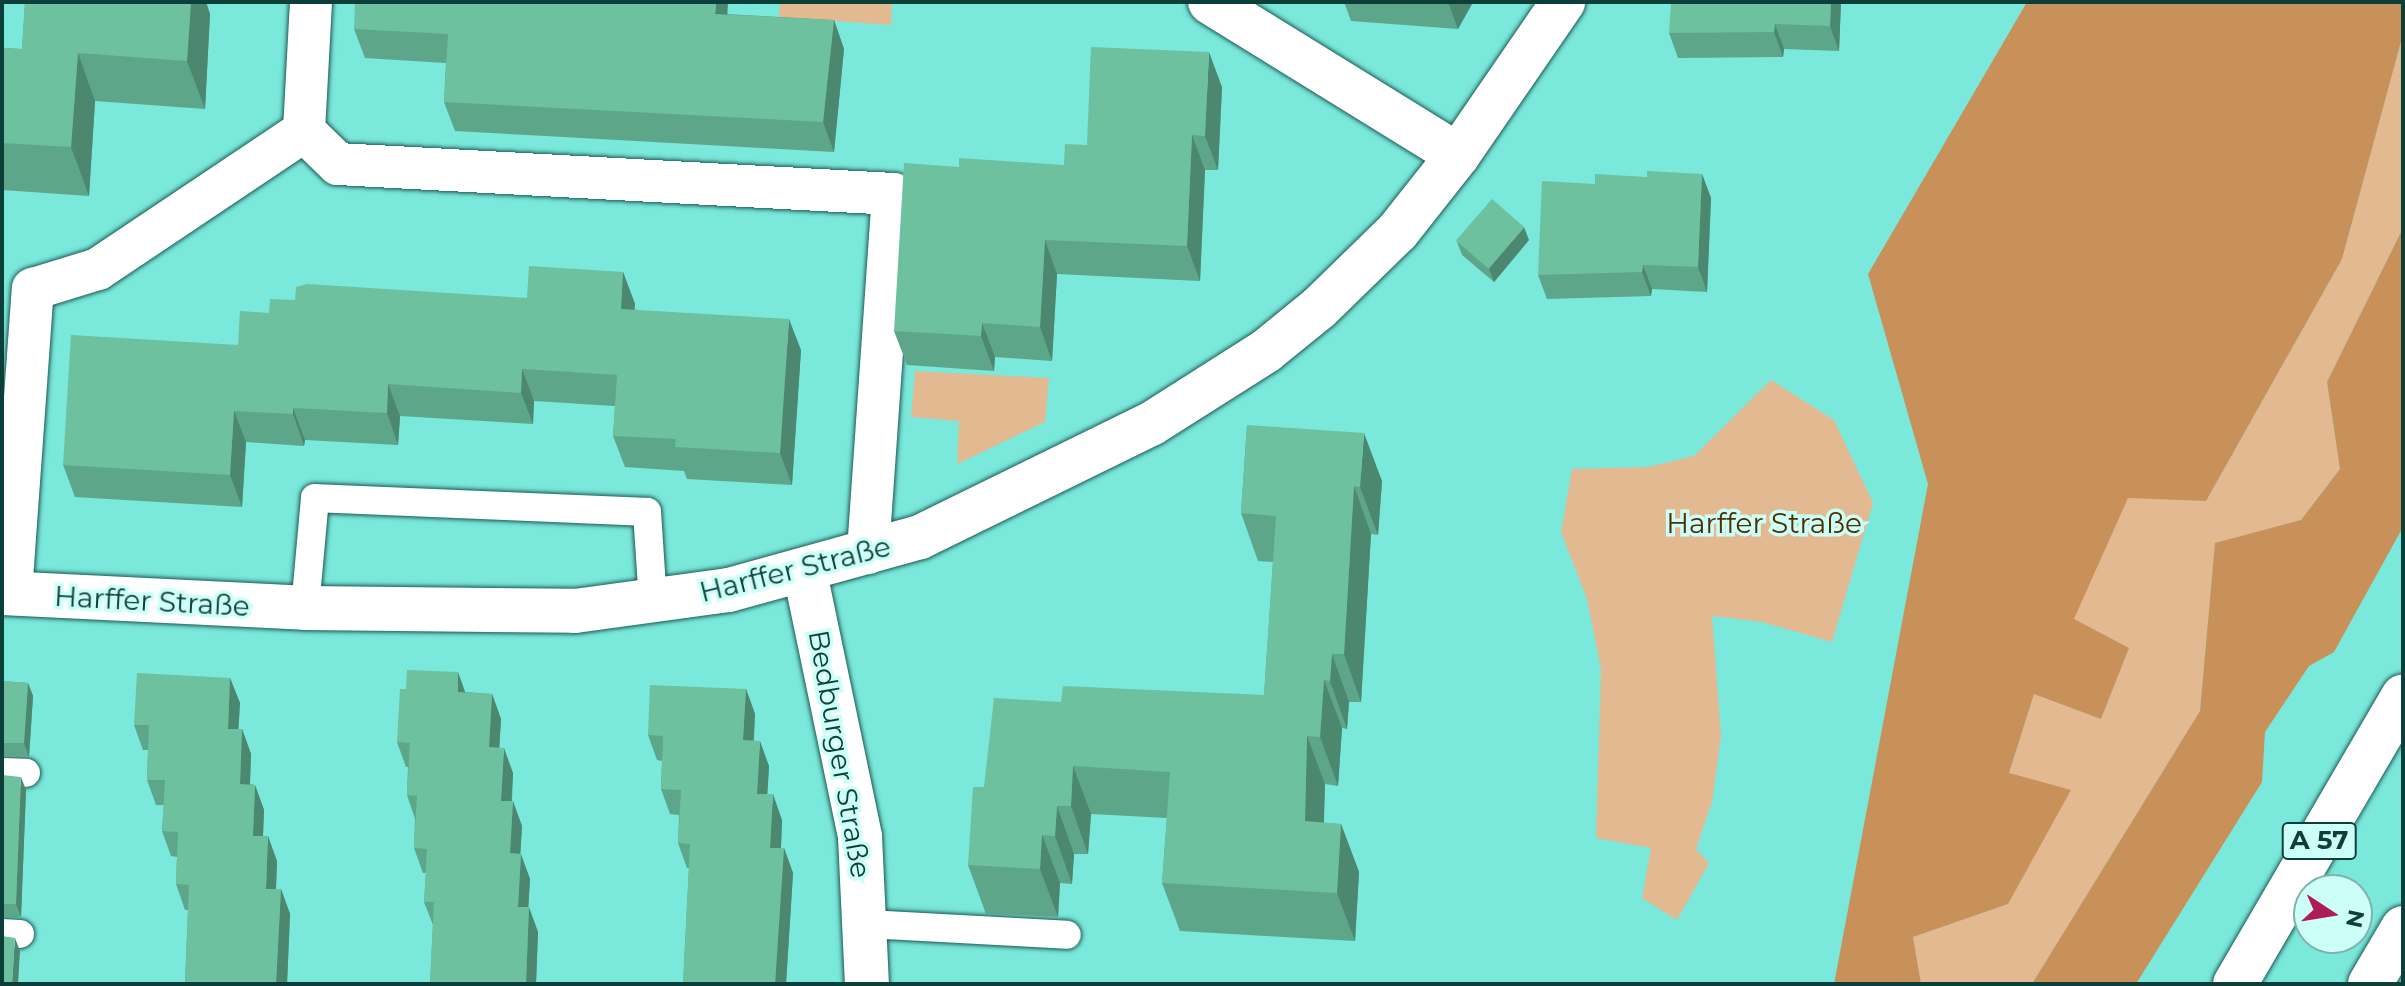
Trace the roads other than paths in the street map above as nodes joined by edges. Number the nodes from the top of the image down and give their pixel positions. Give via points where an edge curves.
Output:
1 (311, 2) edge
2 (1210, 2) edge
3 (1563, 2) edge
4 (304, 131) junction
5 (1458, 155) junction
6 (868, 553) junction
7 (805, 573) junction
8 (7, 593) edge
9 (653, 603) junction
10 (305, 608) junction
11 (2403, 697) edge
12 (867, 924) junction
13 (2403, 928) edge
14 (1067, 935) dead end
15 (867, 984) edge
16 (2235, 984) edge
17 (2370, 984) edge

1 - 4 street
2 - 5 main road
3 - 5 main road, Harffer Straße
4 - 6 street via 338,164 893,194
4 - 8 street via 98,269 33,289
5 - 6 main road, Harffer Straße via 1398,231 1266,351 1151,424 1044,480 920,537
6 - 7 main road, Harffer Straße
7 - 9 main road, Harffer Straße
7 - 12 main road, Bedburger Straße via 850,781
8 - 10 main road, Harffer Straße
9 - 10 main road, Harffer Straße via 505,613
9 - 10 lane via 647,512 315,498
11 - 16 main road, A 57
12 - 14 lane
12 - 15 main road, Bedburger Straße
13 - 17 main road

